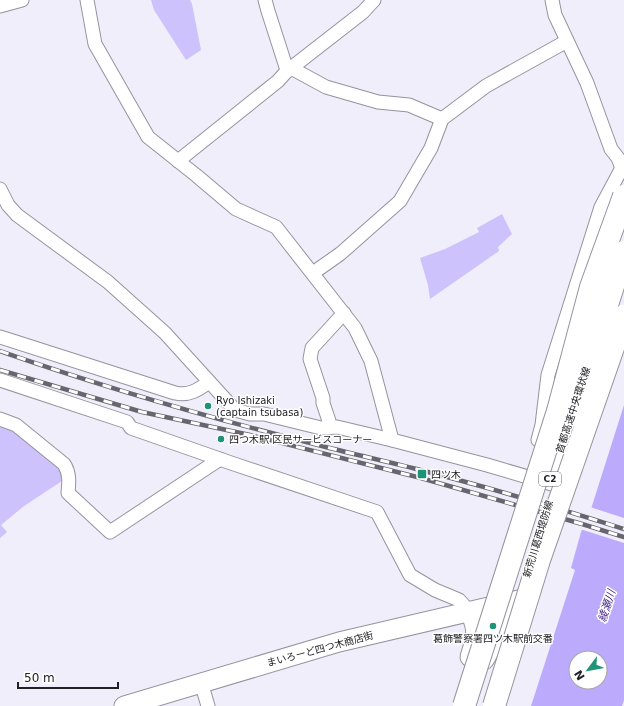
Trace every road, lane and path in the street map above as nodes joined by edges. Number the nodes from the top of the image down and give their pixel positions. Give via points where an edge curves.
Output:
1 (22, 0) edge
2 (87, 0) edge
3 (265, 0) edge
4 (374, 0) edge
5 (552, 0) edge
6 (0, 6) edge
7 (567, 40) junction
8 (291, 68) junction
9 (442, 119) junction
10 (178, 161) junction
11 (623, 166) edge
12 (0, 189) edge
13 (624, 196) edge
14 (624, 252) edge
15 (313, 273) junction
16 (624, 273) edge
17 (344, 313) junction
18 (624, 316) edge
19 (0, 337) edge
20 (624, 348) edge
21 (0, 380) edge
22 (209, 382) junction
23 (0, 419) edge
24 (331, 427) junction
25 (392, 440) junction
26 (220, 459) junction
27 (526, 476) junction
28 (555, 485) junction
29 (519, 600) junction
30 (470, 612) junction
31 (201, 682) junction
32 (124, 706) edge
33 (208, 706) edge
34 (457, 706) edge
35 (464, 706) edge
36 (477, 706) edge
37 (487, 706) edge
38 (494, 706) edge
39 (506, 706) edge

1 - 6 street
2 - 10 street via 95,44 148,138
3 - 8 street via 286,67
4 - 8 street via 363,12
5 - 7 street via 555,15
7 - 9 street via 486,86
7 - 11 street via 587,83 611,149
8 - 9 street via 326,87 378,102 409,105
8 - 10 street
9 - 15 street via 431,148 400,201 340,254
10 - 15 street via 236,209 276,227
11 - 27 street via 601,207 548,375 542,425
12 - 22 street via 8,205 108,282 164,333
13 - 35 highway, bridge via 591,287 558,411
14 - 36 highway, 首都高速中央環状線 / C2, bridge
15 - 17 street
16 - 28 main road, 新荒川葛西堤防線
17 - 24 street via 312,348 310,359
17 - 25 street via 355,328 370,361
18 - 38 highway, bridge via 539,560
19 - 22 street via 181,395 192,393
20 - 39 highway
21 - 26 street via 127,422 131,428
22 - 24 street via 230,406 241,412 264,414 321,428
23 - 26 street via 16,425 64,464 68,469 68,493 110,532
24 - 25 street
25 - 27 street
26 - 30 street via 377,512 410,575 459,600
27 - 28 street
28 - 29 main road, 新荒川葛西堤防線
29 - 30 main road, まいろーど四つ木商店街
29 - 34 main road, 新荒川葛西堤防線
29 - 37 main road, 新荒川葛西堤防線
30 - 31 main road, まいろーど四つ木商店街 via 339,642
30 - 34 main road, 新荒川葛西堤防線 via 476,625 476,636
31 - 32 main road, まいろーど四つ木商店街
31 - 33 street

